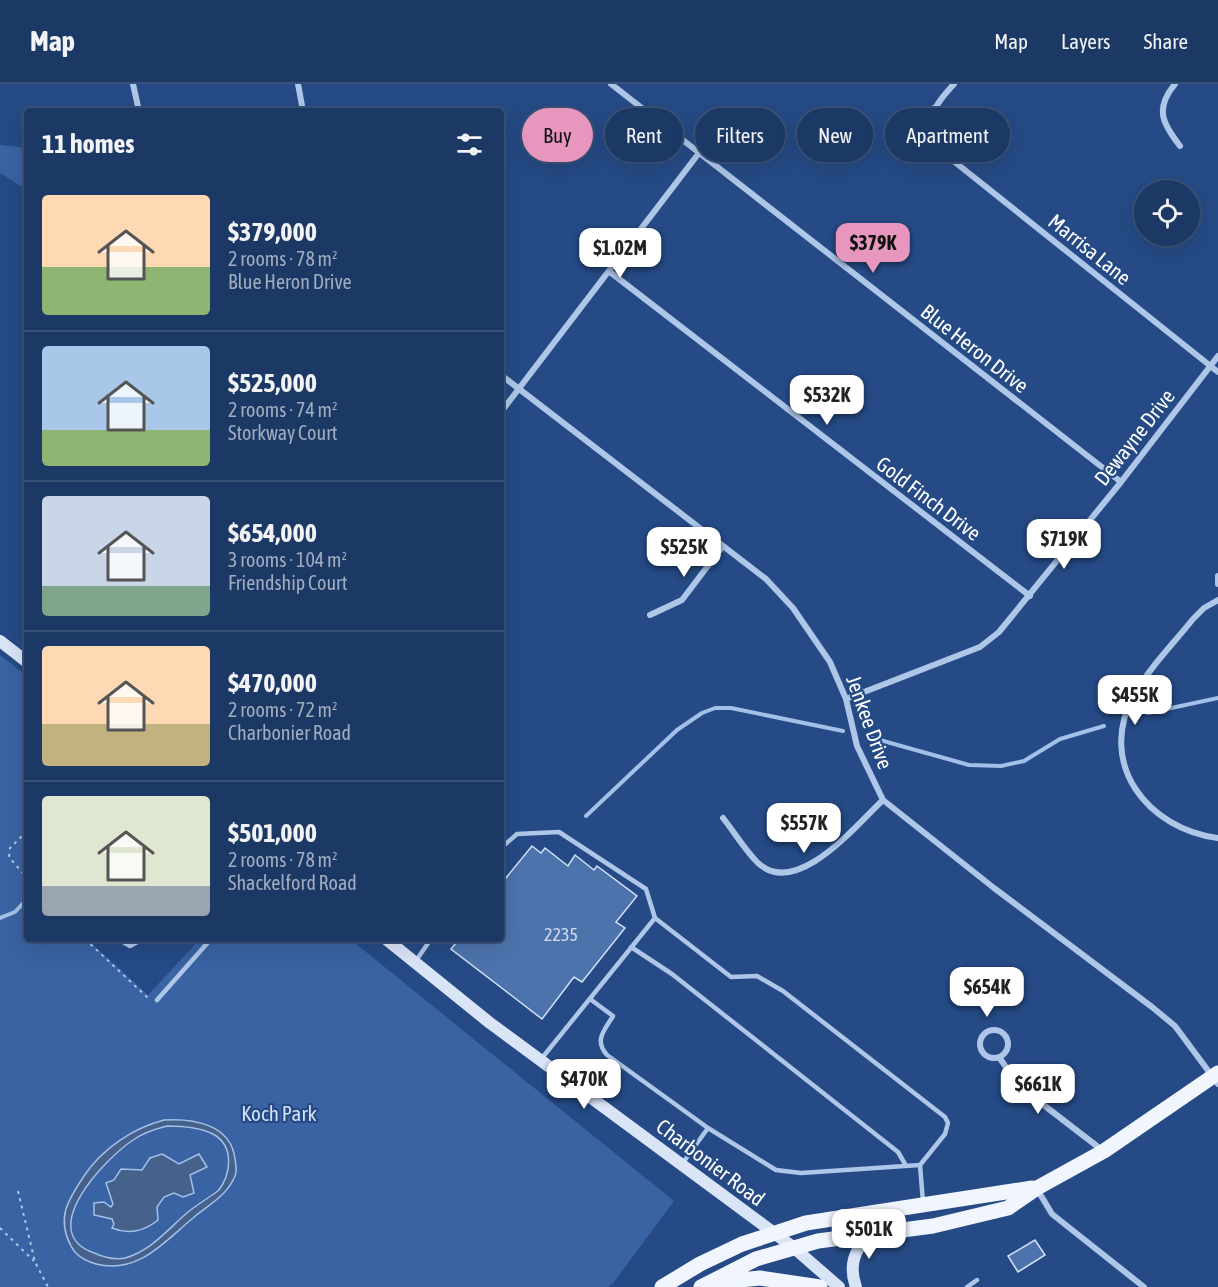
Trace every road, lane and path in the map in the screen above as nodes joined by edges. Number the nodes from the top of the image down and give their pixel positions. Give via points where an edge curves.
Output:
1 (133, 84) edge
2 (298, 84) edge
3 (611, 84) edge
4 (954, 84) edge
5 (1175, 84) edge
6 (138, 108) edge
7 (302, 108) edge
8 (934, 108) edge
9 (1180, 147) dead end
10 (695, 150) edge
11 (695, 158) edge
12 (711, 162) edge
13 (956, 162) edge
14 (610, 272) junction
15 (1218, 356) edge
16 (1210, 366) junction
17 (1218, 372) edge
18 (504, 377) edge
19 (519, 389) junction
20 (504, 408) edge
21 (1121, 482) junction
22 (723, 546) junction
23 (1218, 576) edge
24 (1218, 584) edge
25 (1030, 596) junction
26 (1218, 600) edge
27 (650, 615) dead end
28 (0, 641) edge
29 (24, 660) edge
30 (846, 699) junction
31 (883, 800) junction
32 (723, 818) dead end
33 (24, 834) edge
34 (1218, 838) edge
35 (504, 845) edge
36 (24, 874) edge
37 (655, 918) junction
38 (88, 942) edge
39 (123, 942) edge
40 (137, 942) edge
41 (208, 942) edge
42 (390, 942) edge
43 (429, 942) edge
44 (631, 947) junction
45 (415, 962) junction
46 (590, 999) junction
47 (157, 1000) joint
48 (999, 1057) junction
49 (540, 1060) junction
50 (1216, 1078) edge
51 (708, 1128) junction
52 (1104, 1151) junction
53 (682, 1164) junction
54 (905, 1164) junction
55 (920, 1165) junction
56 (1037, 1188) junction
57 (18, 1191) dead end
58 (923, 1206) junction
59 (0, 1228) edge
60 (772, 1232) junction
61 (869, 1233) junction
62 (793, 1248) junction
63 (36, 1263) junction
64 (977, 1281) dead end
65 (703, 1286) edge
66 (48, 1287) edge
67 (662, 1287) edge
68 (820, 1287) edge
69 (839, 1287) edge
70 (856, 1287) edge
71 (967, 1287) edge
72 (1143, 1287) edge

1 - 6 street
2 - 7 street
3 - 10 street, Blue Heron Drive
4 - 8 street, Marrisa Lane
5 - 9 street via 1165,97 1162,110 1164,125
11 - 14 street
12 - 21 street, Blue Heron Drive
13 - 16 street, Marrisa Lane
14 - 19 street
14 - 25 street, Gold Finch Drive
15 - 16 street, Dewayne Drive
16 - 17 street, Marrisa Lane
16 - 21 street, Dewayne Drive
18 - 19 street, Jenkee Drive
19 - 20 street
19 - 22 street, Jenkee Drive
21 - 25 street, Dewayne Drive
22 - 27 street via 682,600
22 - 30 street, Jenkee Drive via 766,579 793,608 830,662
23 - 24 street
25 - 30 street, Dewayne Drive via 999,632 980,647
26 - 34 street via 1193,619 1134,694 1120,737 1129,777 1141,800 1175,825 1196,835
28 - 29 main road
30 - 31 street, Jenkee Drive via 857,746
31 - 32 street via 819,860 789,873 759,864
31 - 50 street, Jenkee Drive via 1152,1006 1174,1026
33 - 36 path via 10,848 9,857
35 - 37 lane via 517,834 559,832 646,889
37 - 44 lane
37 - 55 lane via 732,977 761,978 783,991 945,1117 945,1134
38 - 47 path via 147,998
39 - 40 lane via 130,946
41 - 47 lane
42 - 45 main road, Charbonier Road
43 - 45 lane
44 - 46 lane
44 - 54 lane via 672,974 898,1152
45 - 49 main road, Charbonier Road
46 - 49 lane
46 - 51 lane via 613,1016 600,1038 600,1047 607,1055
48 - 48 street via 1007,1050 1008,1039 1001,1031 990,1030 982,1037 981,1048 987,1056
48 - 52 street via 1019,1086
49 - 53 main road, Charbonier Road
50 - 52 main road
51 - 53 lane
51 - 54 lane via 776,1170 801,1173
52 - 56 main road
53 - 60 main road, Charbonier Road
54 - 55 lane
55 - 58 lane
56 - 58 main road
56 - 61 main road via 1008,1208 988,1214 933,1226
56 - 72 street via 1052,1214
57 - 63 path
58 - 60 main road via 852,1214
59 - 63 path
60 - 62 main road, Charbonier Road
60 - 67 main road via 700,1264
61 - 62 main road
61 - 70 main road via 853,1259
62 - 65 main road via 756,1259
62 - 69 main road, Charbonier Road
63 - 66 path
64 - 71 lane
65 - 68 main road via 760,1278

